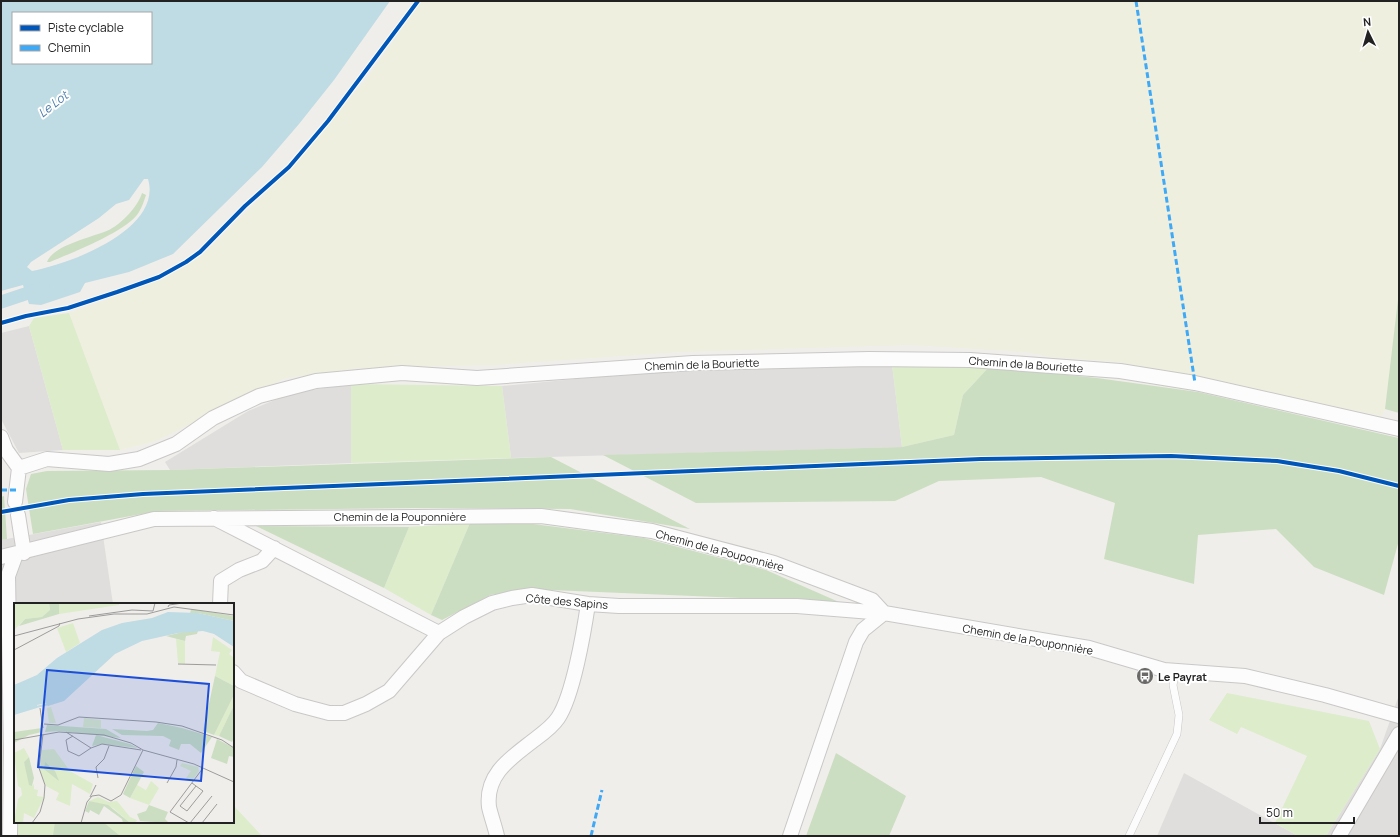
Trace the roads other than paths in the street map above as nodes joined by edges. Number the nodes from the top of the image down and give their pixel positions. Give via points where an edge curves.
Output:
1 (1399, 429) edge
2 (1, 437) edge
3 (19, 468) junction
4 (214, 518) junction
5 (274, 548) junction
6 (20, 554) junction
7 (1, 557) edge
8 (220, 603) edge
9 (588, 604) junction
10 (884, 614) junction
11 (439, 633) junction
12 (1176, 671) junction
13 (234, 673) edge
14 (1399, 716) edge
15 (1399, 734) edge
16 (10, 836) edge
17 (497, 836) edge
18 (790, 836) edge
19 (1129, 836) edge
20 (1339, 836) edge

1 - 3 street, Chemin de la Bouriette via 1195,383 1120,371 970,360 869,359 693,363 477,378 402,373 316,381 259,396 213,418 176,444 139,459 109,464 47,460
2 - 3 street via 6,450
3 - 6 street via 16,508
4 - 5 street
4 - 6 street, Chemin de la Pouponnière via 154,520
4 - 10 street, Chemin de la Pouponnière via 541,516 652,531 774,563 872,600
5 - 8 street via 262,561 221,581
5 - 11 street
6 - 7 street, Chemin de la Pouponnière
6 - 16 street via 8,576
9 - 10 street, Côte des Sapins via 798,606
9 - 11 street, Côte des Sapins via 532,595 512,598 492,603
9 - 17 street via 569,692 558,718 548,729 504,763 495,774 490,789 489,806
10 - 12 street, Chemin de la Pouponnière via 1089,648 1164,670
10 - 18 street via 863,630 856,642
11 - 13 street, Côte des Sapins via 389,691 344,713 329,714 295,704 241,681
12 - 14 street, Chemin de la Pouponnière via 1246,676
12 - 19 lane via 1173,685 1179,715 1177,734
15 - 20 street

